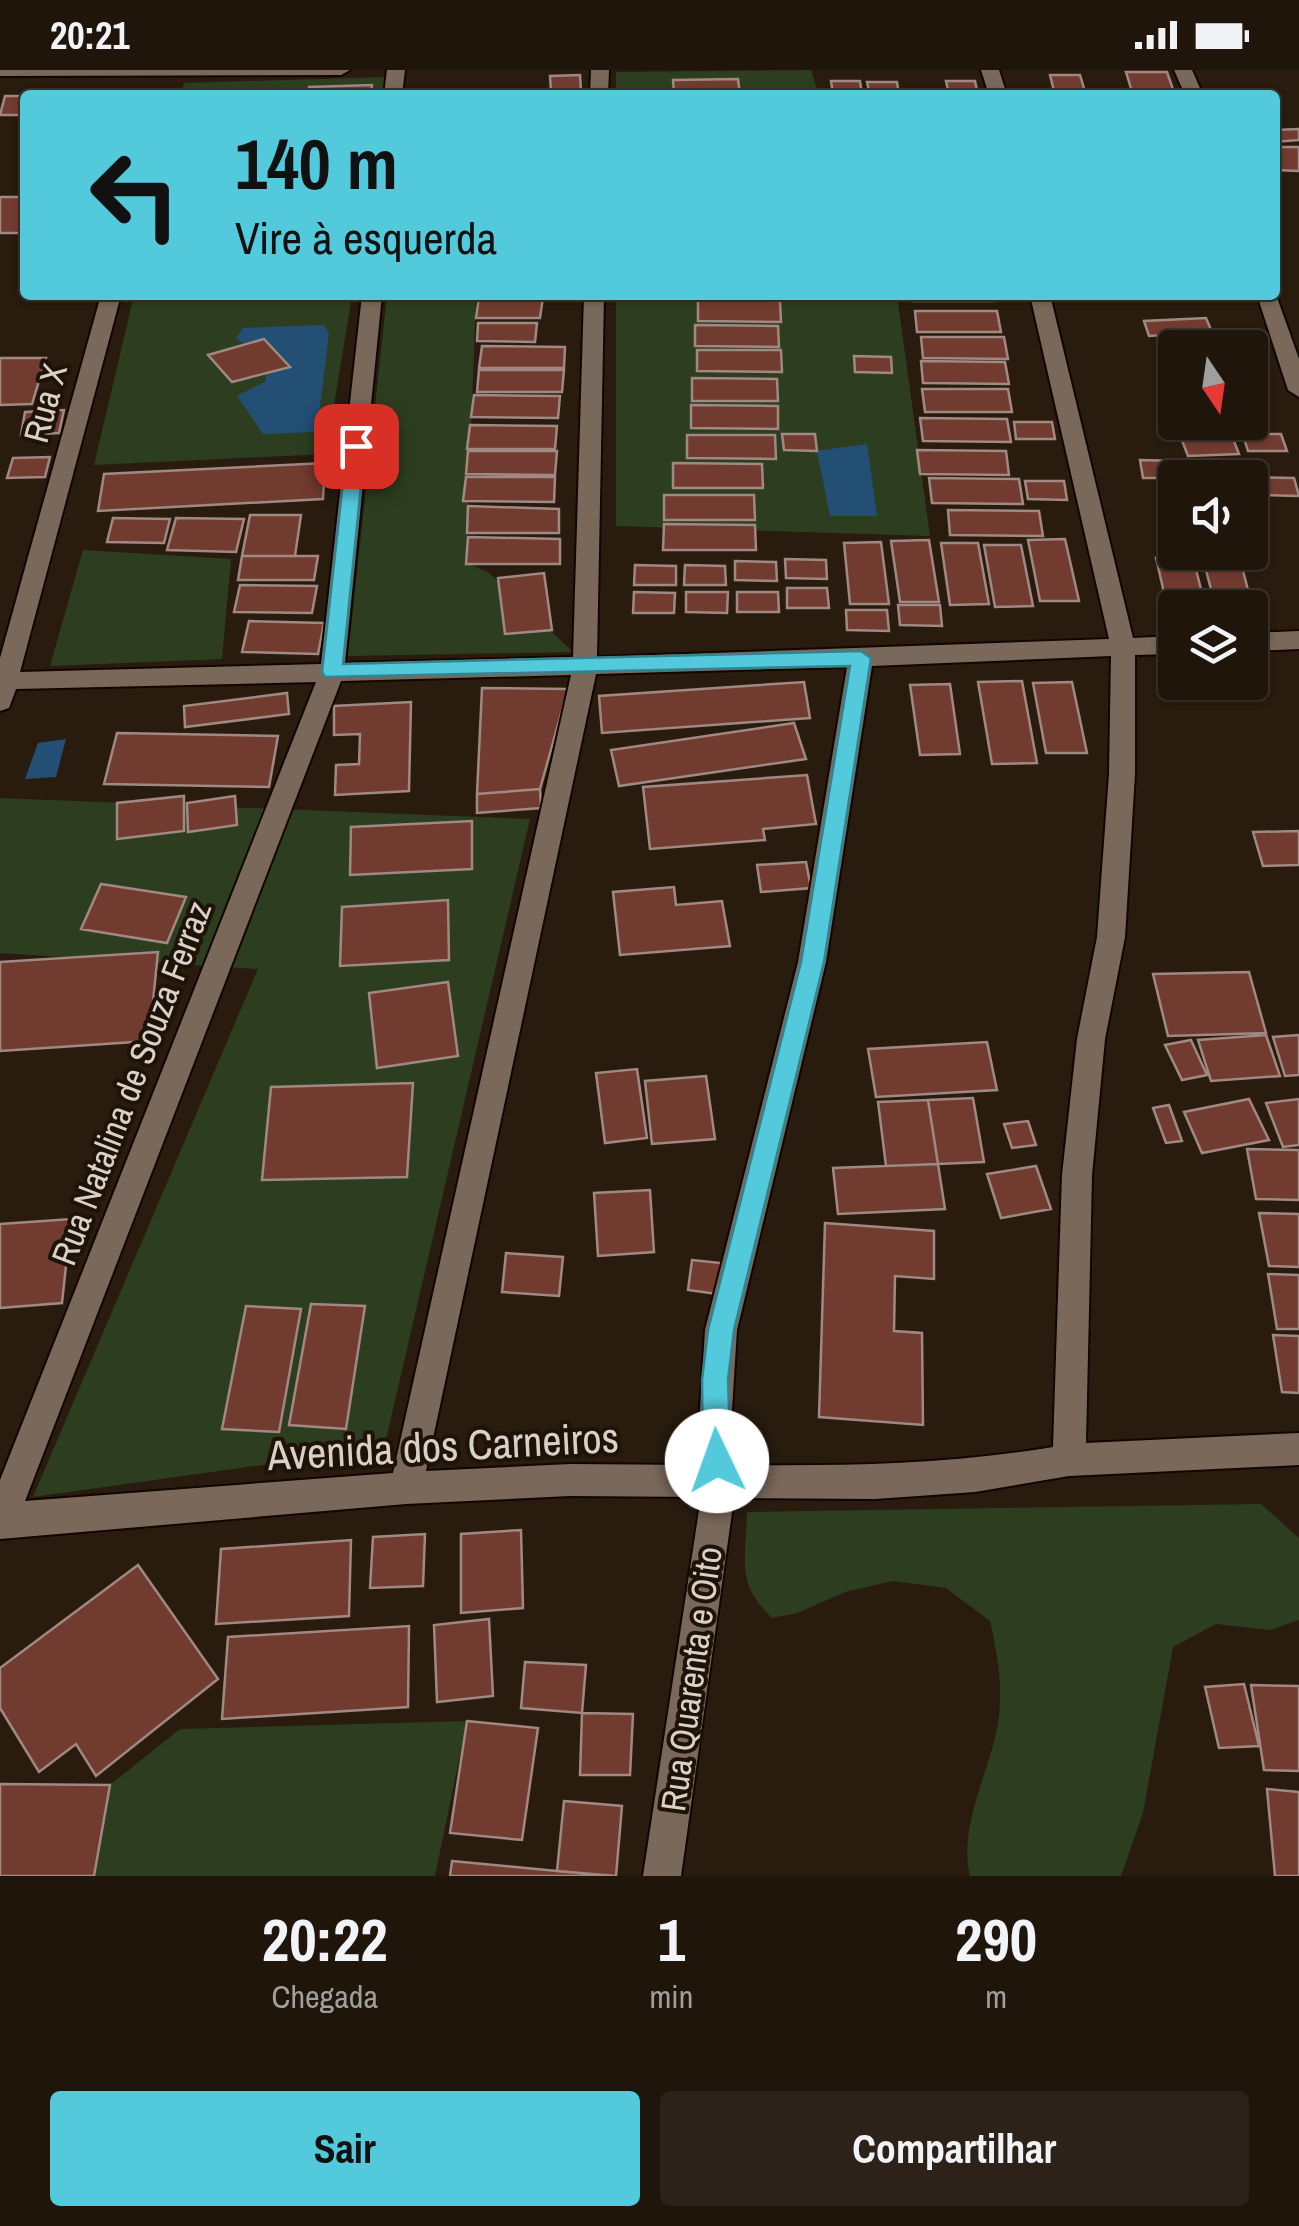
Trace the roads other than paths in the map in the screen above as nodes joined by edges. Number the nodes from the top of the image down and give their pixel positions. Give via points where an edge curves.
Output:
1 (0, 70) edge
2 (342, 70) edge
3 (161, 72) edge
4 (110, 300) edge
5 (371, 300) edge
6 (594, 300) edge
7 (1041, 300) edge
8 (1269, 300) edge
9 (1299, 390) edge
10 (1299, 640) edge
11 (1268, 641) edge
12 (1158, 646) edge
13 (1122, 647) junction
14 (861, 658) junction
15 (585, 667) junction
16 (332, 672) junction
17 (3, 688) edge
18 (1299, 1449) edge
19 (1069, 1460) junction
20 (720, 1482) junction
21 (406, 1488) junction
22 (0, 1521) edge
23 (662, 1876) edge

1 - 3 street
2 - 3 street
4 - 17 street, Rua X
5 - 16 street, Rua Natalina de Souza Ferraz
6 - 15 street
7 - 13 street
8 - 9 street
10 - 11 street
12 - 13 street
13 - 14 street
13 - 19 street via 1111,937 1091,1039 1077,1175
14 - 15 street
14 - 20 street, Rua Quarenta e Oito via 812,962 721,1330 714,1441
15 - 16 street
15 - 21 street
16 - 17 street
16 - 22 street, Rua Natalina de Souza Ferraz
18 - 19 street, Avenida dos Carneiros
19 - 20 street, Avenida dos Carneiros via 875,1483
20 - 21 street, Avenida dos Carneiros
20 - 23 street, Rua Quarenta e Oito
21 - 22 street, Avenida dos Carneiros

